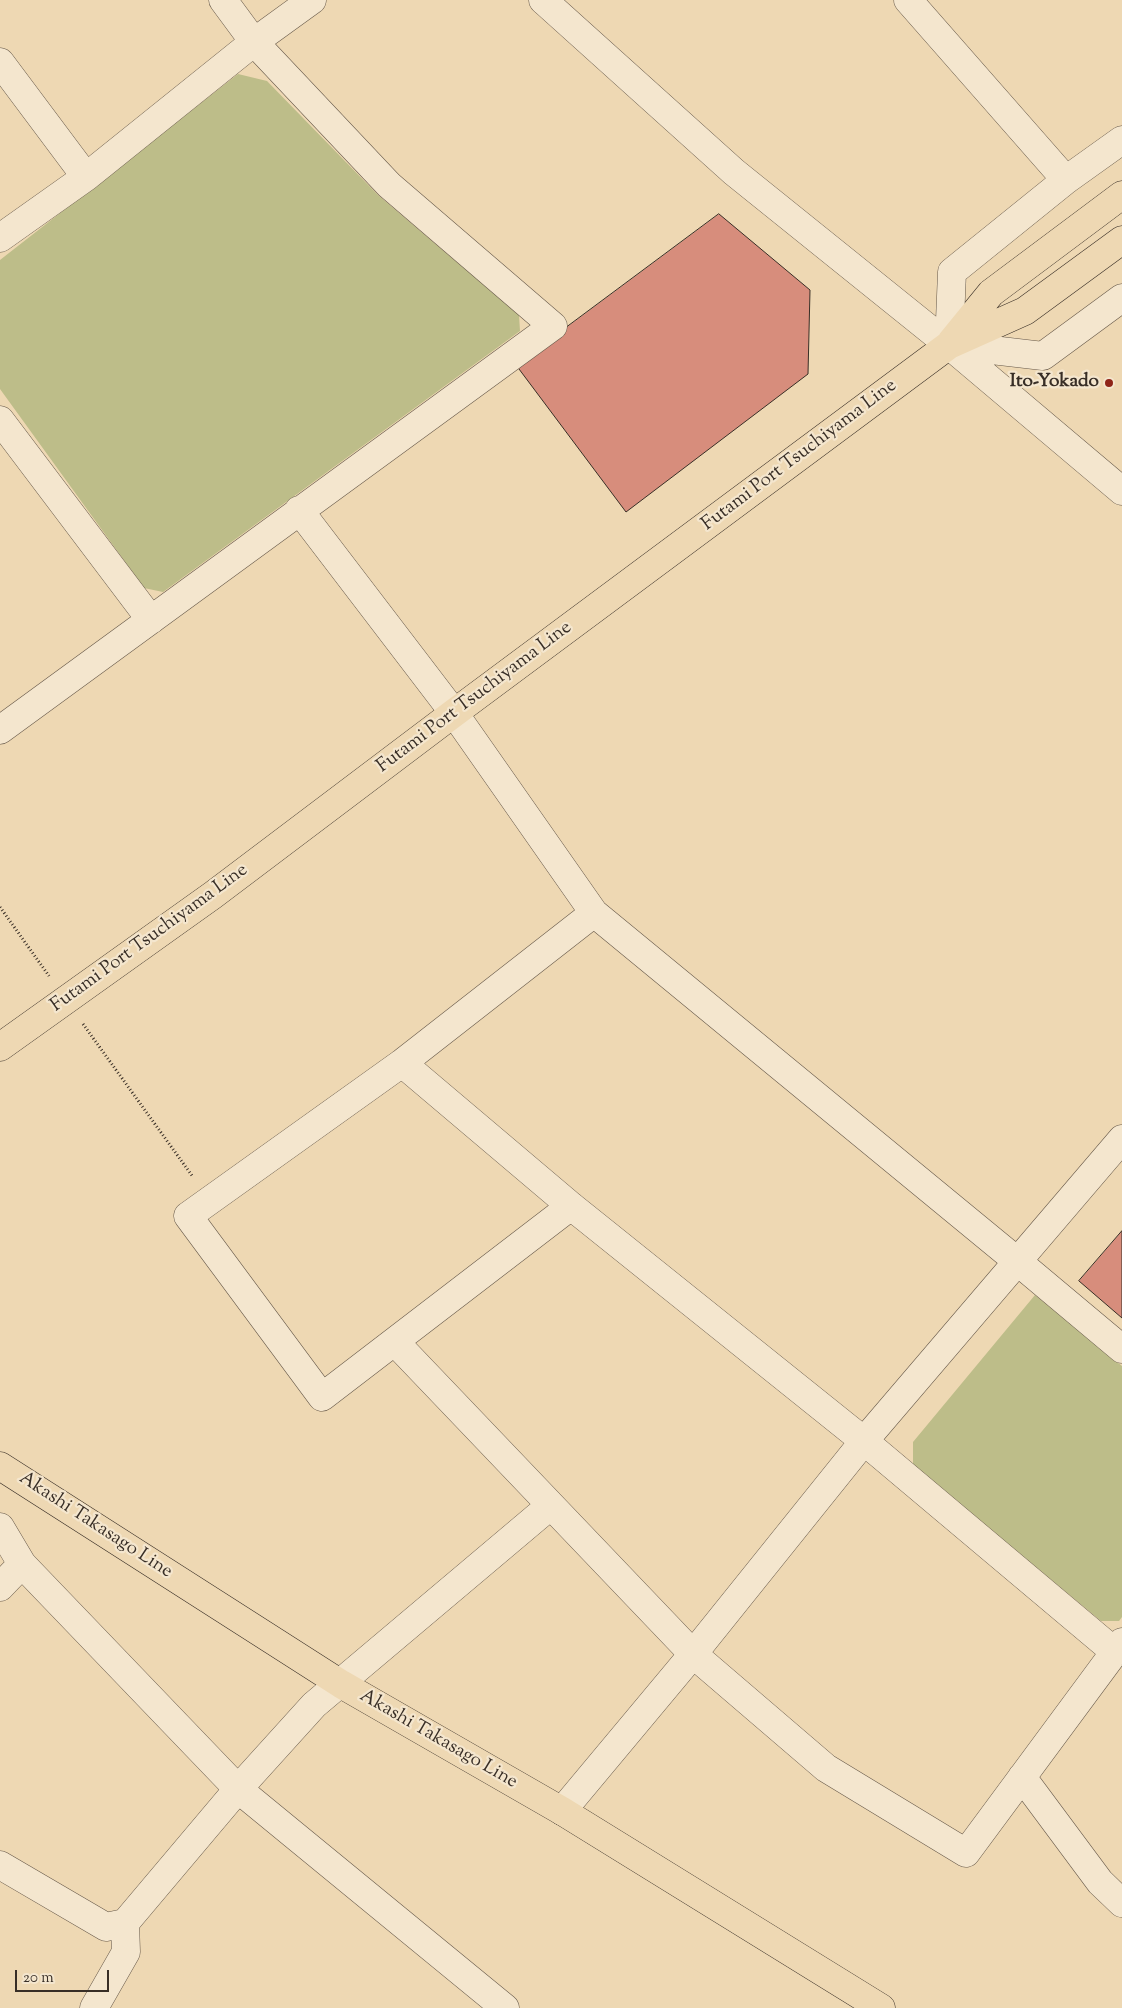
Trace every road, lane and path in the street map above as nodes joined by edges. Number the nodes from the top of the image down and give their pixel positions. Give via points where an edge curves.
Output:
1 (223, 0) edge
2 (312, 0) edge
3 (543, 0) edge
4 (908, 0) edge
5 (254, 42) junction
6 (0, 62) edge
7 (1122, 140) edge
8 (86, 177) junction
9 (1066, 180) junction
10 (1122, 195) edge
11 (0, 238) edge
12 (1122, 240) edge
13 (1122, 298) edge
14 (949, 345) junction
15 (0, 420) edge
16 (1122, 491) edge
17 (299, 510) junction
18 (151, 620) junction
19 (454, 713) junction
20 (0, 730) edge
21 (0, 907) edge
22 (594, 913) junction
23 (66, 1000) junction
24 (0, 1047) edge
25 (402, 1063) junction
26 (1122, 1139) edge
27 (210, 1200) junction
28 (571, 1206) junction
29 (1017, 1260) junction
30 (395, 1342) junction
31 (1122, 1349) edge
32 (864, 1441) junction
33 (0, 1466) edge
34 (550, 1506) junction
35 (0, 1527) edge
36 (22, 1564) junction
37 (0, 1587) edge
38 (1118, 1647) edge
39 (693, 1654) junction
40 (341, 1684) junction
41 (1022, 1778) junction
42 (238, 1789) junction
43 (562, 1811) junction
44 (0, 1865) edge
45 (1122, 1903) edge
46 (125, 1923) junction
47 (94, 2008) edge
48 (505, 2008) edge
49 (881, 2008) edge

1 - 5 street
2 - 5 street
3 - 14 street via 734,172
4 - 9 street
5 - 8 street
5 - 17 street via 389,185 552,326
6 - 8 street
7 - 9 street
8 - 11 street
9 - 14 street via 952,272
10 - 14 main road, Futami Port Tsuchiyama Line via 990,293
12 - 14 main road, Futami Port Tsuchiyama Line via 1025,311
13 - 14 street via 1043,356
14 - 16 street
14 - 19 main road, Futami Port Tsuchiyama Line
15 - 18 street
17 - 18 street
17 - 19 street
18 - 20 street
19 - 22 street
19 - 23 main road, Futami Port Tsuchiyama Line via 213,895
21 - 23 path
22 - 25 street
22 - 29 street
23 - 24 main road, Futami Port Tsuchiyama Line
23 - 27 path
25 - 27 street
25 - 28 street
26 - 29 street
27 - 30 street via 188,1216 322,1397
28 - 30 street
28 - 32 street
29 - 31 street
29 - 32 street
30 - 34 street
32 - 38 street
32 - 39 street
33 - 40 main road, Akashi Takasago Line
34 - 39 street
34 - 40 street
35 - 36 street
36 - 37 street
36 - 42 street
38 - 41 street
39 - 41 street via 826,1768 966,1853
39 - 43 street
40 - 42 street via 314,1706
40 - 43 main road, Akashi Takasago Line
41 - 45 street via 1100,1882
42 - 46 street
42 - 48 street
43 - 49 main road, Akashi Takasago Line
44 - 46 street via 106,1927
46 - 47 street via 126,1952

